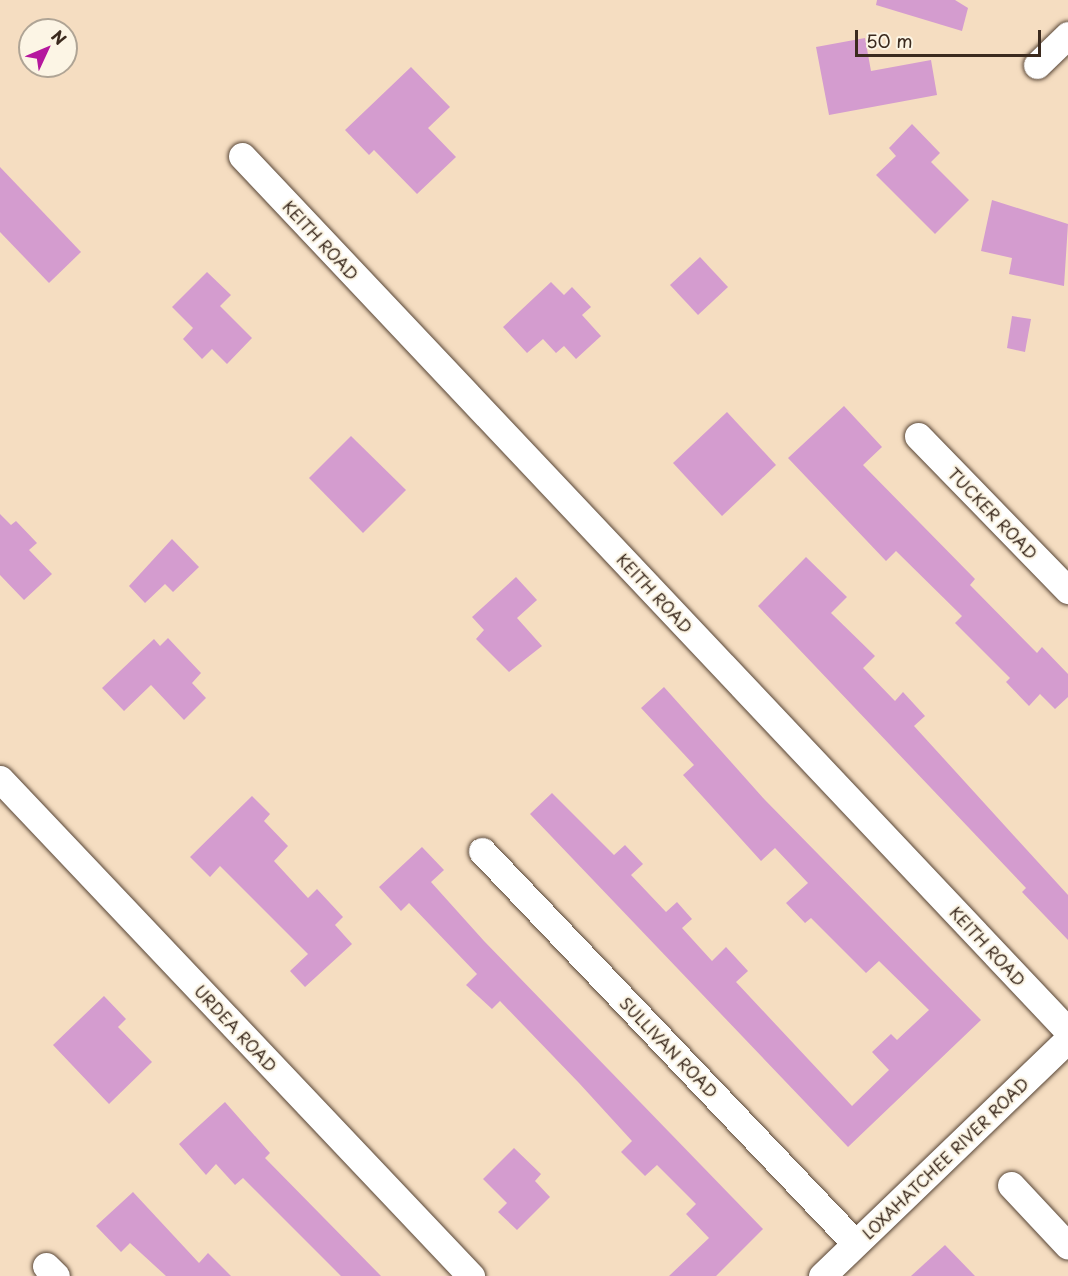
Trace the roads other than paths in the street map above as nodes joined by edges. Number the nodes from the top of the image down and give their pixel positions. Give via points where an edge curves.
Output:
1 (1068, 35) edge
2 (1037, 65) dead end
3 (242, 156) dead end
4 (918, 436) dead end
5 (1068, 590) edge
6 (0, 779) edge
7 (482, 851) dead end
8 (1068, 1031) edge
9 (1068, 1039) edge
10 (1011, 1185) dead end
11 (855, 1244) junction
12 (1068, 1246) edge
13 (471, 1276) edge
14 (822, 1276) edge

1 - 2 street
3 - 8 street, KEITH ROAD
4 - 5 street, TUCKER ROAD
6 - 13 street, URDEA ROAD
7 - 11 street, SULLIVAN ROAD
9 - 11 street, LOXAHATCHEE RIVER ROAD
10 - 12 street
11 - 14 street, LOXAHATCHEE RIVER ROAD

